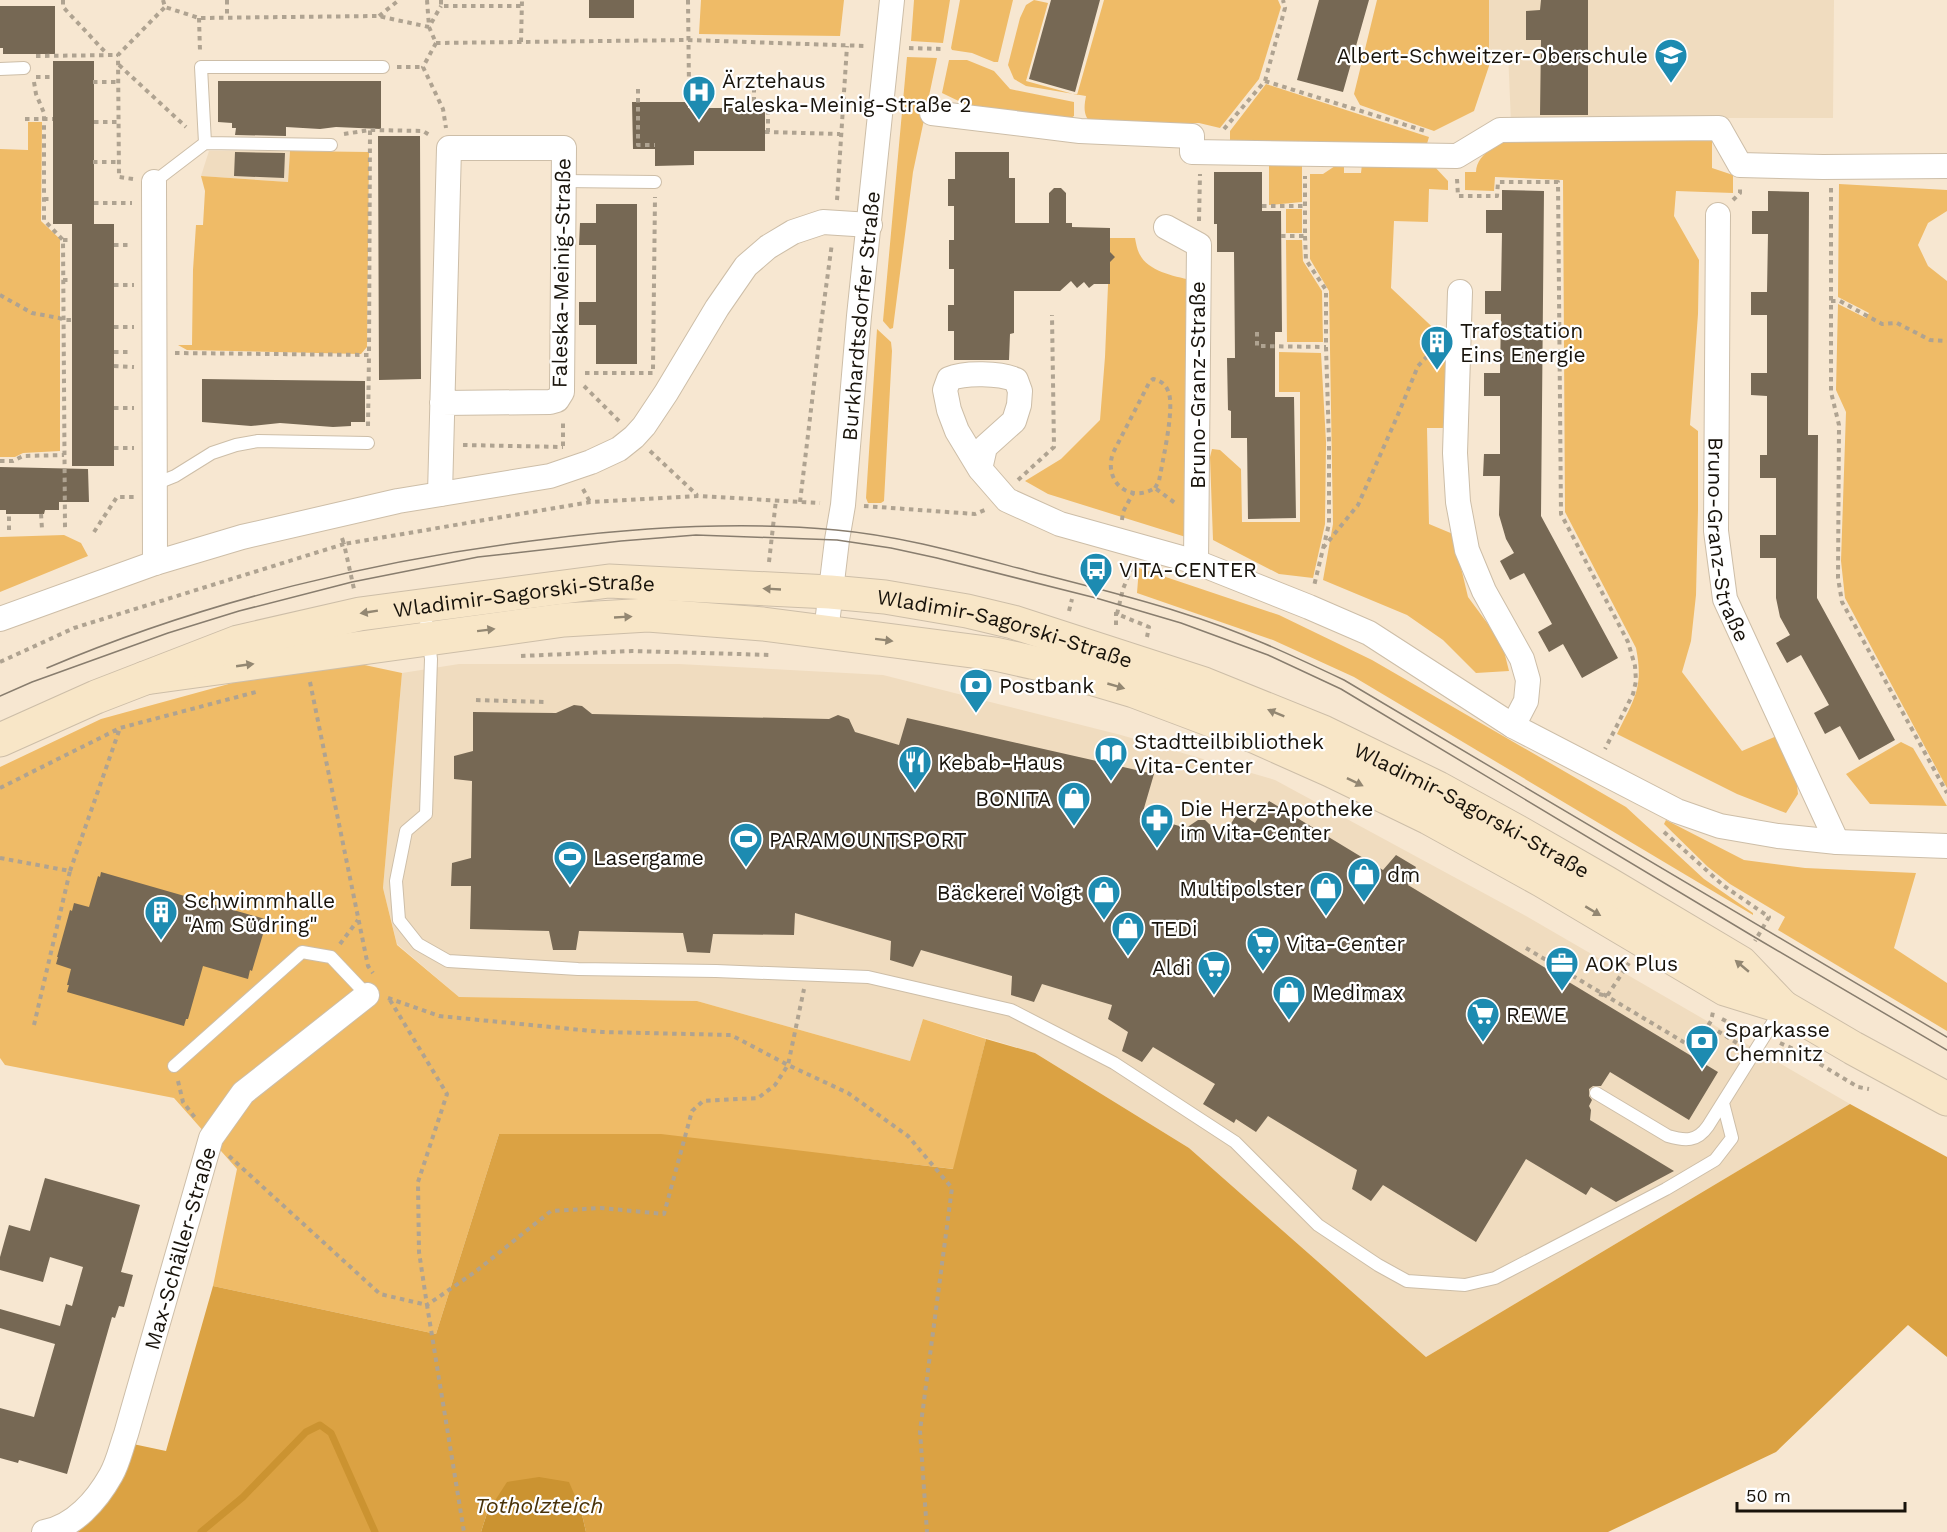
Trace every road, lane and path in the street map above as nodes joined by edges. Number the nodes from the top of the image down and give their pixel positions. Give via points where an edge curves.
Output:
1 (63, 0) edge
2 (163, 0) edge
3 (226, 0) edge
4 (399, 0) edge
5 (427, 0) edge
6 (441, 0) edge
7 (522, 0) edge
8 (688, 0) edge
9 (892, 0) edge
10 (1283, 0) edge
11 (165, 6) junction
12 (441, 6) junction
13 (522, 6) junction
14 (378, 16) junction
15 (199, 18) junction
16 (227, 18) junction
17 (429, 27) junction
18 (688, 40) junction
19 (521, 42) junction
20 (436, 43) junction
21 (847, 46) junction
22 (887, 47) junction
23 (944, 49) dead end
24 (56, 55) dead end
25 (107, 55) junction
26 (118, 55) junction
27 (201, 60) dead end
28 (118, 65) junction
29 (383, 67) joint
30 (423, 67) junction
31 (0, 69) edge
32 (28, 69) joint
33 (46, 77) dead end
34 (53, 77) dead end
35 (1265, 81) junction
36 (93, 82) dead end
37 (118, 82) junction
38 (689, 87) dead end
39 (754, 88) dead end
40 (638, 89) dead end
41 (932, 113) dead end
42 (45, 118) junction
43 (53, 118) dead end
44 (25, 119) dead end
45 (94, 122) dead end
46 (119, 122) junction
47 (1224, 129) dead end
48 (370, 130) junction
49 (840, 134) junction
50 (1432, 134) dead end
51 (205, 144) junction
52 (332, 145) joint
53 (655, 145) dead end
54 (449, 148) junction
55 (1200, 152) junction
56 (1305, 154) junction
57 (44, 158) junction
58 (53, 158) dead end
59 (93, 162) dead end
60 (119, 162) junction
61 (1740, 165) junction
62 (1831, 166) junction
63 (1947, 166) edge
64 (563, 181) junction
65 (154, 182) junction
66 (655, 182) joint
67 (1458, 196) dead end
68 (44, 199) junction
69 (53, 199) dead end
70 (93, 203) dead end
71 (108, 203) dead end
72 (1305, 206) junction
73 (1262, 207) dead end
74 (1718, 215) joint
75 (835, 222) junction
76 (870, 225) junction
77 (1166, 227) dead end
78 (1281, 236) dead end
79 (1305, 236) junction
80 (63, 240) junction
81 (72, 240) dead end
82 (114, 245) dead end
83 (135, 245) dead end
84 (1199, 245) junction
85 (63, 280) junction
86 (72, 280) dead end
87 (114, 285) dead end
88 (126, 285) dead end
89 (1460, 292) dead end
90 (0, 295) edge
91 (1831, 300) junction
92 (1052, 315) dead end
93 (64, 320) junction
94 (72, 320) dead end
95 (1257, 332) dead end
96 (1947, 341) edge
97 (1438, 345) dead end
98 (1326, 347) junction
99 (114, 352) dead end
100 (120, 352) dead end
101 (155, 353) junction
102 (369, 355) junction
103 (64, 361) junction
104 (72, 361) dead end
105 (114, 366) dead end
106 (123, 367) dead end
107 (567, 369) junction
108 (663, 377) junction
109 (64, 401) junction
110 (72, 401) dead end
111 (442, 403) junction
112 (114, 408) dead end
113 (122, 408) dead end
114 (368, 437) joint
115 (634, 437) junction
116 (64, 441) junction
117 (72, 441) dead end
118 (114, 448) dead end
119 (120, 448) dead end
120 (64, 455) junction
121 (0, 461) edge
122 (980, 469) dead end
123 (155, 484) junction
124 (1155, 488) junction
125 (440, 494) junction
126 (698, 495) junction
127 (117, 497) dead end
128 (1004, 497) junction
129 (800, 502) junction
130 (843, 505) junction
131 (9, 514) dead end
132 (42, 514) dead end
133 (337, 515) junction
134 (1196, 516) junction
135 (42, 529) dead end
136 (64, 529) dead end
137 (9, 530) dead end
138 (94, 532) dead end
139 (344, 544) junction
140 (1141, 546) junction
141 (1323, 549) junction
142 (1196, 562) junction
143 (155, 563) junction
144 (830, 592) junction
145 (1072, 599) dead end
146 (424, 604) junction
147 (1309, 607) junction
148 (1069, 611) dead end
149 (1117, 613) junction
150 (0, 619) edge
151 (1116, 625) dead end
152 (826, 632) junction
153 (428, 638) junction
154 (519, 656) dead end
155 (782, 656) dead end
156 (0, 662) edge
157 (1143, 663) junction
158 (145, 678) junction
159 (309, 679) dead end
160 (267, 690) dead end
161 (476, 700) dead end
162 (547, 702) dead end
163 (1513, 726) junction
164 (120, 728) junction
165 (0, 740) edge
166 (1595, 769) junction
167 (0, 788) edge
168 (1947, 793) edge
169 (1657, 800) junction
170 (1837, 842) junction
171 (1947, 846) edge
172 (0, 858) edge
173 (70, 871) junction
174 (358, 920) junction
175 (1526, 948) dead end
176 (1750, 948) dead end
177 (331, 957) junction
178 (1639, 968) dead end
179 (807, 974) junction
180 (379, 991) junction
181 (1599, 994) dead end
182 (1607, 996) junction
183 (1703, 1007) dead end
184 (1783, 1007) junction
185 (1712, 1013) junction
186 (34, 1025) dead end
187 (1764, 1036) junction
188 (1737, 1043) dead end
189 (1694, 1048) junction
190 (788, 1065) junction
191 (174, 1066) joint
192 (1596, 1093) dead end
193 (1947, 1099) edge
194 (1723, 1103) junction
195 (211, 1138) junction
196 (427, 1305) junction
197 (44, 1532) edge
198 (464, 1532) edge
199 (927, 1532) edge

1 - 25 path via 63,7
2 - 11 path
3 - 16 path
4 - 14 path
5 - 17 path
6 - 12 path
7 - 13 path
8 - 18 path
9 - 22 street, Burkhardtsdorfer Straße
10 - 35 path via 1285,8
11 - 15 path
11 - 26 path
12 - 13 path
12 - 17 path
13 - 19 path
14 - 16 path
14 - 17 path
15 - 16 path
15 - 27 path
17 - 20 path
18 - 19 path
18 - 21 path
18 - 38 path
19 - 20 path
20 - 30 path
21 - 22 path
21 - 49 path
22 - 23 path
22 - 76 street, Burkhardtsdorfer Straße
24 - 25 path
25 - 26 path
26 - 28 path
28 - 37 path
28 - 51 path
29 - 30 path
29 - 51 lane via 201,67
30 - 54 path via 443,109
31 - 32 lane
32 - 42 path
33 - 34 path
35 - 47 path
35 - 50 path
36 - 37 path
37 - 46 path
39 - 49 path via 754,104 768,104 767,132
40 - 53 path via 638,145
41 - 55 street via 1080,131 1192,136 1192,152
42 - 43 path
42 - 44 path
42 - 57 path
45 - 46 path
46 - 60 path
48 - 52 path via 332,136
48 - 54 path via 423,131
48 - 102 path
49 - 75 path
51 - 52 lane
51 - 65 lane
54 - 64 street, Faleska-Meinig-Straße via 564,148
54 - 111 street
55 - 56 street
55 - 84 path
56 - 61 street via 1457,156 1500,130 1719,128
56 - 72 path
57 - 58 path
57 - 68 path
59 - 60 path
60 - 65 path via 120,177
61 - 62 street
61 - 74 path via 1740,193
62 - 63 street
62 - 91 path
64 - 66 lane
64 - 107 street, Faleska-Meinig-Straße
65 - 101 street
66 - 108 path
67 - 166 path via 1497,196 1498,182 1558,182 1561,514 1628,642 1636,681
68 - 69 path
68 - 80 path via 44,220
70 - 71 path
72 - 73 path
72 - 79 path
74 - 170 street, Bruno-Granz-Straße via 1716,531 1725,599
75 - 76 street
75 - 108 street via 793,232 746,266
75 - 129 path
76 - 130 street, Burkhardtsdorfer Straße
77 - 84 street
78 - 79 path
79 - 98 path via 1306,260 1326,290
80 - 81 path
80 - 85 path
82 - 83 path
84 - 134 street, Bruno-Granz-Straße
85 - 86 path
85 - 93 path
87 - 88 path
89 - 163 street via 1455,453 1458,502 1467,550 1484,591 1522,659 1528,680 1526,701
90 - 93 path via 32,313
91 - 96 path via 1882,324 1897,323 1930,340
91 - 168 path via 1831,392 1839,425 1838,578 1842,602
92 - 128 path via 1054,447
93 - 94 path
93 - 103 path
95 - 98 path via 1257,346
97 - 141 path via 1418,366 1358,505
98 - 141 path via 1329,524
99 - 100 path
101 - 102 path
101 - 123 street
102 - 114 path
103 - 104 path
103 - 109 path
105 - 106 path
107 - 108 path
107 - 111 street, Faleska-Meinig-Straße via 562,392 550,402
107 - 115 path
108 - 115 street via 644,426
109 - 110 path
109 - 116 path
111 - 125 street
112 - 113 path
114 - 123 lane via 236,445 212,453
115 - 125 street via 619,449 550,476
115 - 126 path
116 - 117 path
116 - 120 path
118 - 119 path
120 - 121 path
120 - 136 path
122 - 128 street
123 - 143 street
124 - 124 path via 1139,494 1129,492 1115,481 1110,464 1149,384 1160,380 1170,400
124 - 134 path
125 - 133 street
126 - 129 path
126 - 139 path via 590,502
127 - 138 path
128 - 130 path via 975,514
128 - 140 street via 1060,524
129 - 130 path
130 - 144 street, Burkhardtsdorfer Straße
131 - 137 path
132 - 135 path
133 - 139 path
133 - 143 street
134 - 142 street, Bruno-Granz-Straße
139 - 156 path via 74,628
140 - 142 street
140 - 149 path
141 - 147 path
142 - 147 street
143 - 150 street
144 -> 146 main road, Wladimir-Sagorski-Straße via 609,581
144 - 152 street, Burkhardtsdorfer Straße
144 - 157 main road, Wladimir-Sagorski-Straße via 967,611
145 - 148 path
146 - 153 lane
146 -> 158 main road, Wladimir-Sagorski-Straße via 360,614 238,642
147 - 163 street via 1369,633
149 - 151 path
149 - 157 path via 1149,627
153 -> 152 main road, Wladimir-Sagorski-Straße via 564,620 648,615
152 -> 184 main road, Wladimir-Sagorski-Straße via 1030,662 1134,691 1245,733 1429,818 1543,880 1725,989
158 -> 153 main road, Wladimir-Sagorski-Straße
153 - 179 lane via 426,814 406,831 396,881 399,920 418,944 448,961 578,969
154 - 155 path via 632,651
184 -> 157 main road, Wladimir-Sagorski-Straße via 1741,963 1438,788 1323,732
158 - 165 main road, Wladimir-Sagorski-Straße
159 - 174 path
160 - 164 path
161 - 162 path
163 - 166 street
164 - 167 path
164 - 173 path
166 - 169 street
169 - 170 street via 1720,826
169 - 176 path via 1648,816 1706,872 1769,917
170 - 171 street
172 - 173 path
173 - 186 path
174 - 177 path
174 - 180 path via 368,966
175 - 182 path
177 - 180 lane
177 - 191 lane via 302,952
178 - 182 path via 1629,962
179 - 190 path
179 - 194 lane via 868,977 1011,1010 1114,1063 1235,1142 1318,1225 1407,1281 1465,1285 1495,1278 1665,1189 1715,1160 1732,1138
180 - 190 path via 439,1016 602,1032 731,1035
180 - 195 street, Max-Schäller-Straße via 243,1093
180 - 196 path via 447,1094 418,1182 419,1252
181 - 182 path
182 - 189 path
183 - 185 path
184 - 187 lane
184 - 193 main road, Wladimir-Sagorski-Straße
185 - 187 path via 1744,1031
185 - 189 path
187 - 194 lane
188 - 189 path via 1716,1030 1702,1053
190 - 196 path via 775,1085 758,1098 703,1101 692,1111 664,1214 601,1208 551,1211 476,1272
190 - 199 path via 848,1093 908,1136 952,1188 920,1431
191 - 195 path via 183,1102
192 - 194 lane via 1680,1140 1702,1134
195 - 196 path via 380,1294
195 - 197 street, Max-Schäller-Straße via 112,1474 94,1501 74,1520
196 - 198 path

